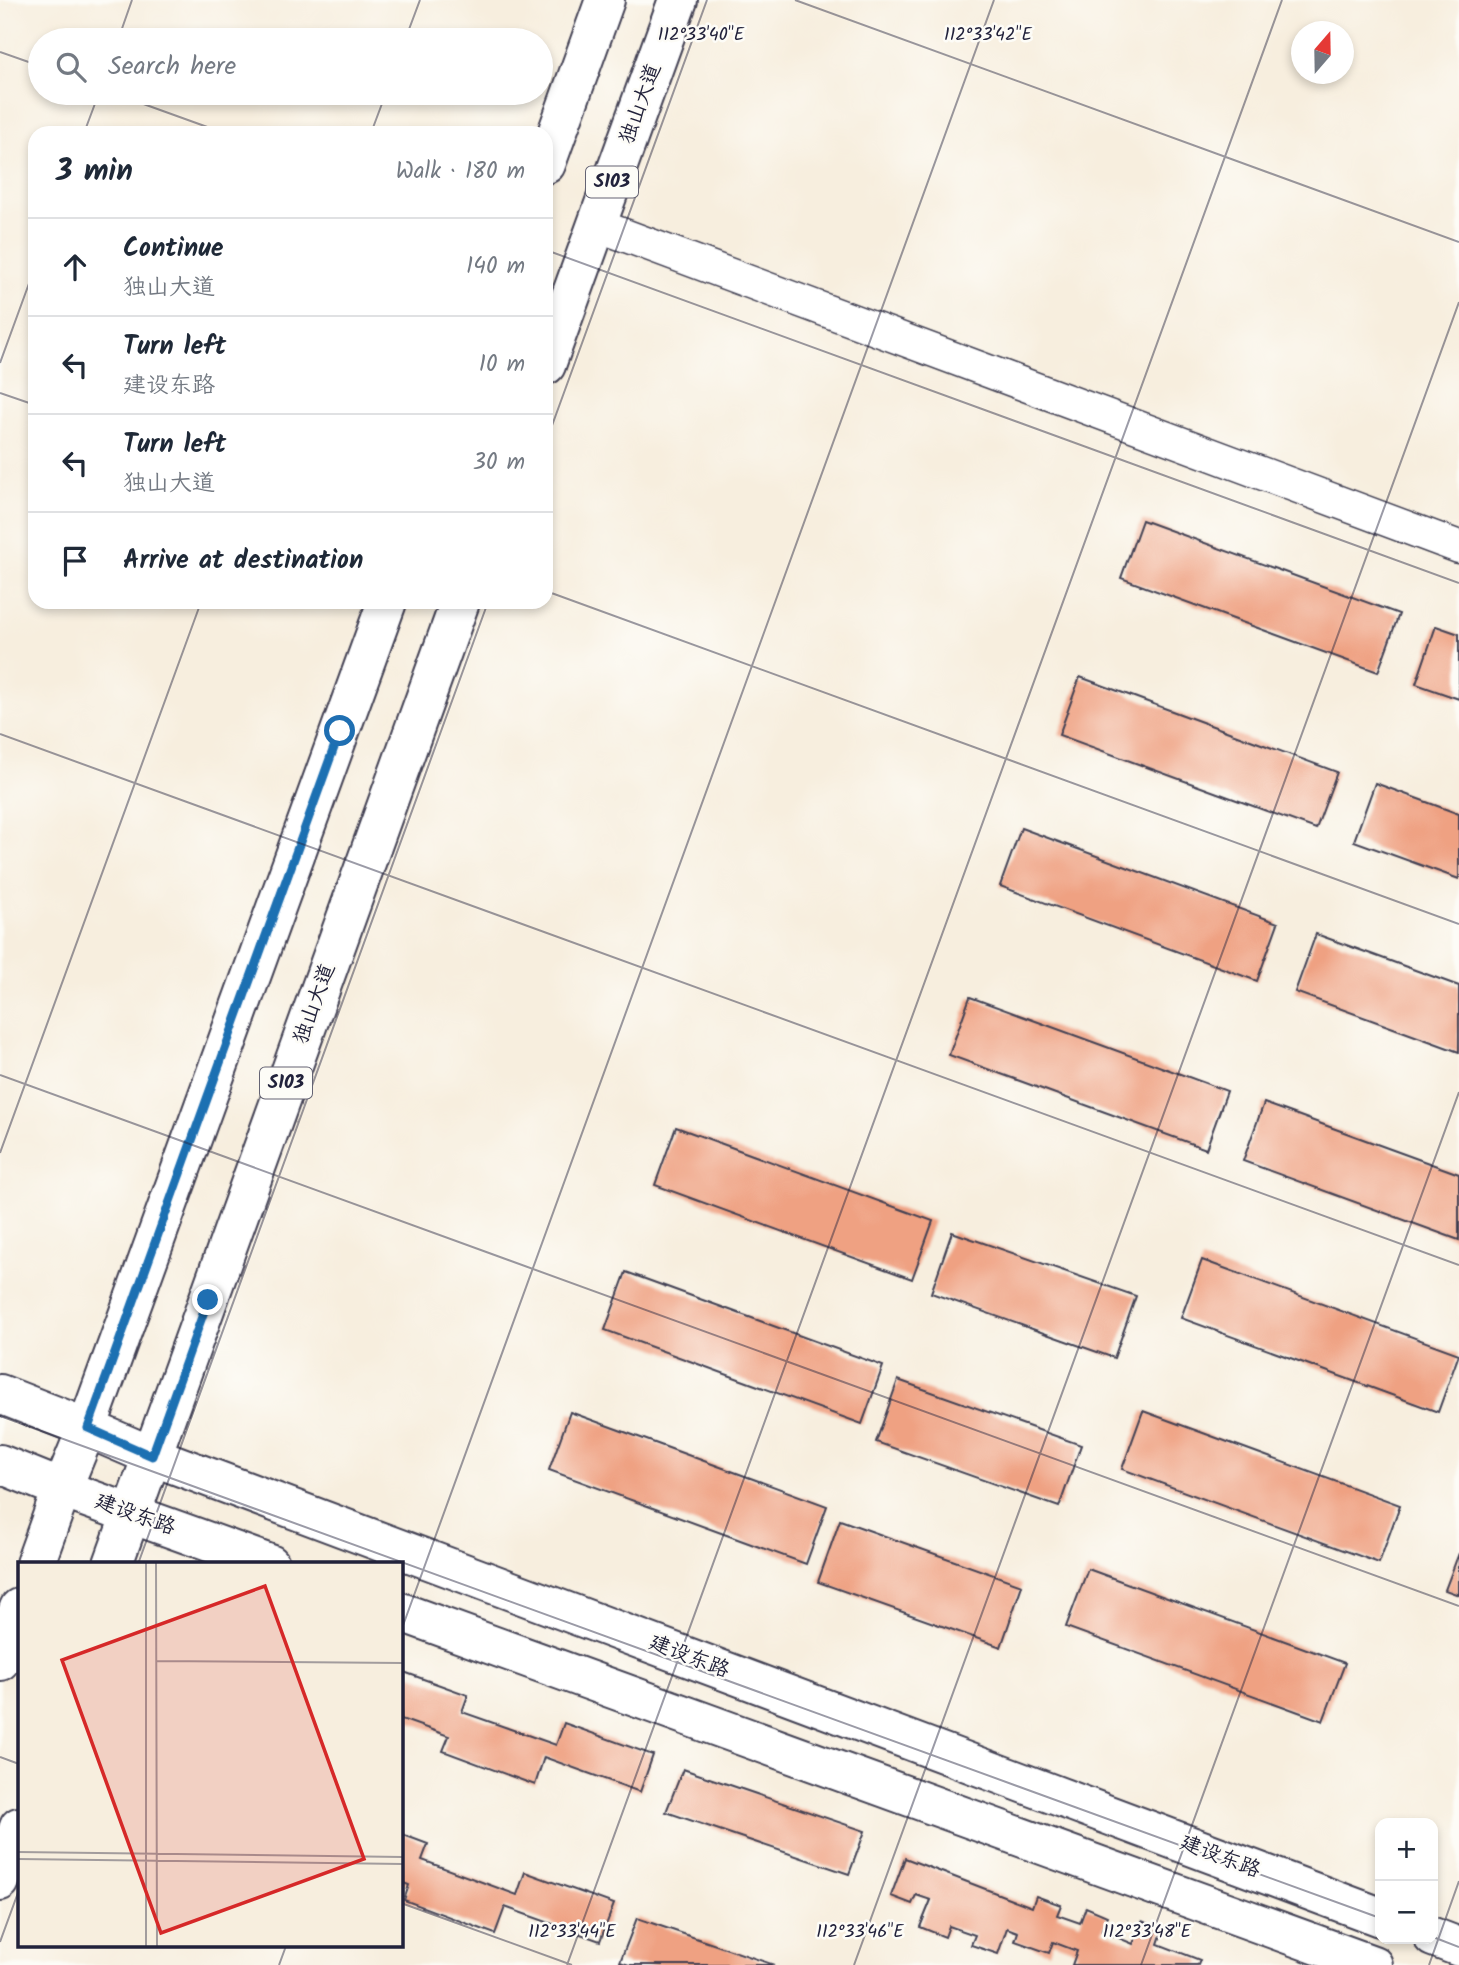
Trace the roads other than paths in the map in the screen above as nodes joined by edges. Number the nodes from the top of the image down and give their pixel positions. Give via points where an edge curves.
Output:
1 (605, 0) edge
2 (678, 0) edge
3 (553, 145) edge
4 (597, 225) junction
5 (553, 346) edge
6 (1459, 547) edge
7 (384, 609) edge
8 (457, 609) edge
9 (0, 1394) edge
10 (88, 1428) junction
11 (152, 1456) junction
12 (0, 1464) edge
13 (62, 1489) junction
14 (131, 1514) junction
15 (36, 1562) edge
16 (114, 1562) edge
17 (264, 1562) edge
18 (18, 1611) edge
19 (402, 1612) edge
20 (0, 1661) edge
21 (18, 1830) edge
22 (0, 1881) edge
23 (1375, 1915) edge
24 (1438, 1939) edge
25 (1459, 1947) edge
26 (1373, 1965) edge

1 - 3 main road
2 - 4 main road, 独山大道 / S103
4 - 5 main road, 独山大道 / S103
4 - 6 street
7 - 10 main road
8 - 11 main road, 独山大道 / S103
9 - 10 main road, 建设东路
10 - 11 main road, 建设东路
10 - 13 main road
11 - 14 main road, 独山大道 / S103
11 - 23 main road, 建设东路
12 - 13 main road, 建设东路
13 - 14 main road, 建设东路
13 - 15 main road
14 - 16 main road, 独山大道 / S103
14 - 17 main road, 建设东路
18 - 20 main road
19 - 26 main road
21 - 22 main road
24 - 25 main road

